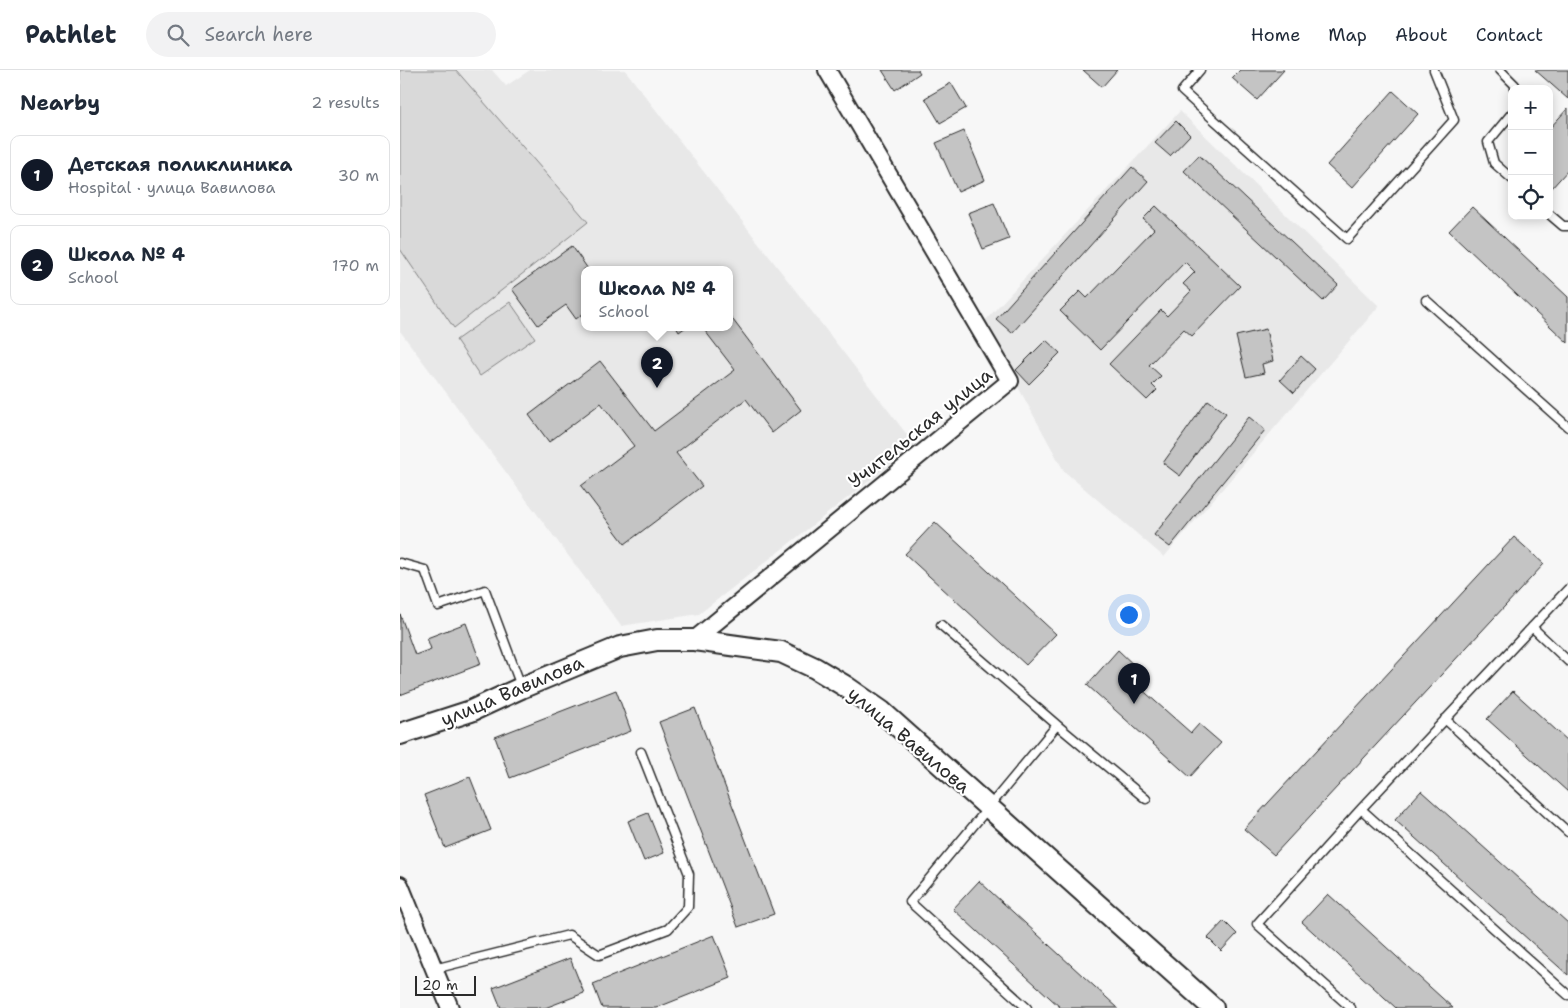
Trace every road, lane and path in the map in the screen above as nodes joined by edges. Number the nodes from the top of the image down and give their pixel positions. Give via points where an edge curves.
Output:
1 (827, 70) edge
2 (1200, 70) edge
3 (1434, 70) edge
4 (1500, 70) edge
5 (1515, 85) edge
6 (1508, 118) edge
7 (1508, 176) edge
8 (1553, 217) edge
9 (1568, 226) edge
10 (1426, 300) dead end
11 (1568, 427) edge
12 (400, 563) edge
13 (1568, 588) edge
14 (941, 626) dead end
15 (1532, 627) junction
16 (694, 640) junction
17 (1568, 660) edge
18 (522, 688) junction
19 (1445, 720) junction
20 (1057, 725) junction
21 (400, 734) edge
22 (641, 752) dead end
23 (1146, 799) dead end
24 (989, 807) junction
25 (1361, 809) junction
26 (1568, 832) edge
27 (400, 885) edge
28 (434, 970) junction
29 (1568, 994) edge
30 (450, 1008) edge
31 (1027, 1008) edge
32 (1213, 1008) edge
33 (1351, 1008) edge

1 - 16 street, Учительская улица via 1010,380
2 - 3 lane via 1182,91 1346,239 1454,120
4 - 5 lane
6 - 7 lane via 1488,142 1494,163
8 - 9 lane
10 - 11 lane
12 - 18 lane via 425,570 438,606 485,590
13 - 15 lane
14 - 20 lane
15 - 17 lane
15 - 19 lane
16 - 18 street, улица Вавилова via 657,640 620,647
16 - 24 street, улица Вавилова via 781,652 815,668 881,711
18 - 21 street, улица Вавилова via 471,711
19 - 25 lane
19 - 26 lane
20 - 23 lane
20 - 24 lane
22 - 28 lane via 689,874 688,907 668,929 598,955 568,935
24 - 31 lane via 910,902
24 - 32 street, улица Вавилова
25 - 29 lane
25 - 33 lane via 1257,924
27 - 28 street
28 - 30 street

